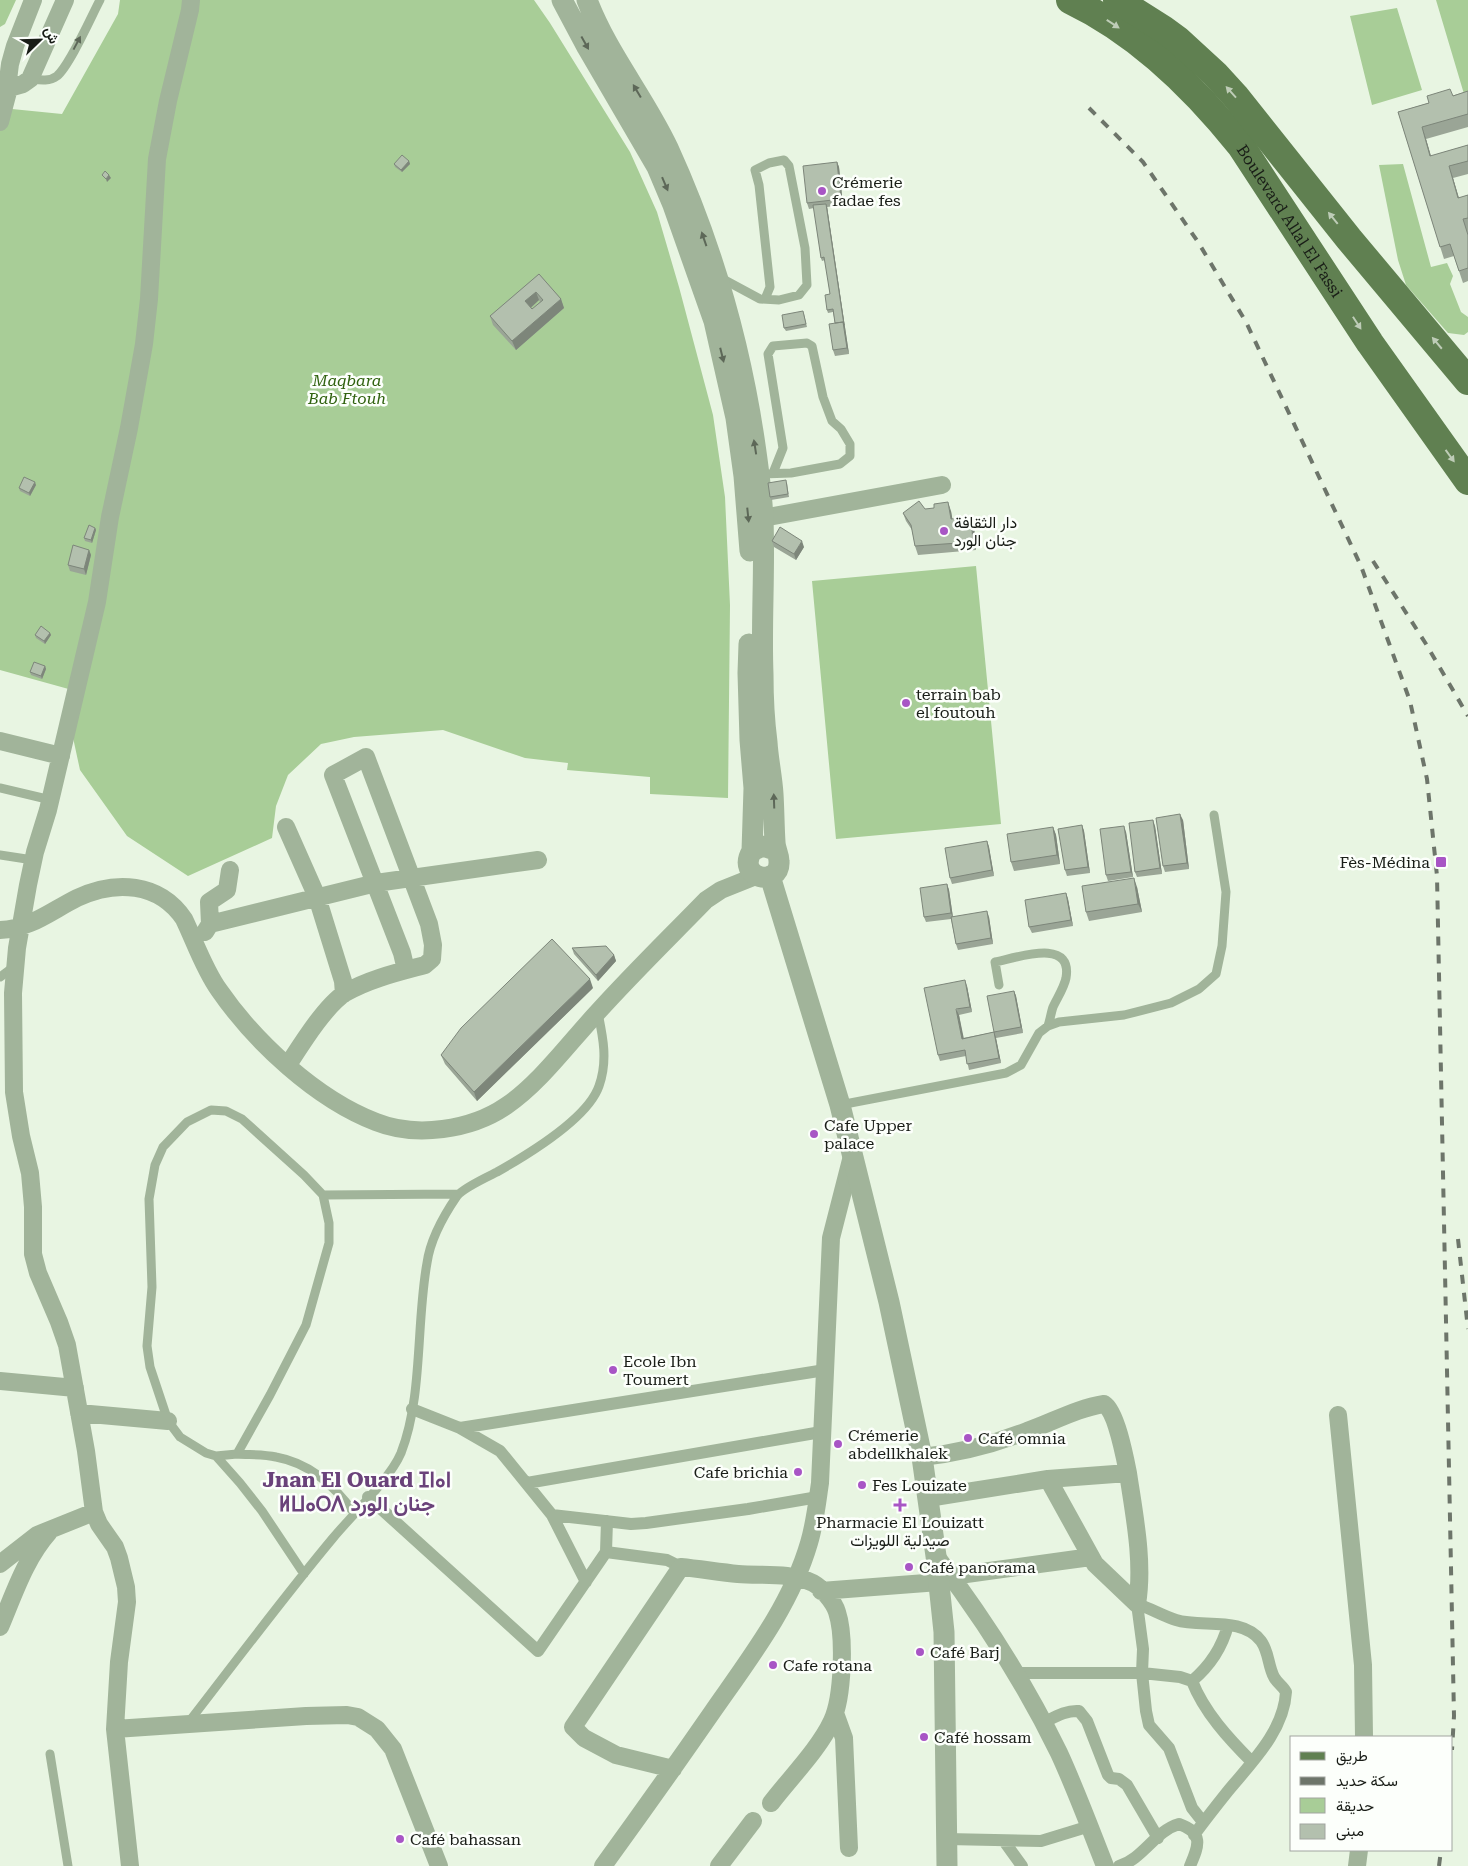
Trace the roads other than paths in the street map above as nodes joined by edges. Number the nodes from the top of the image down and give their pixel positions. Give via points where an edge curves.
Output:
1 (33, 0) edge
2 (65, 0) edge
3 (100, 0) edge
4 (191, 0) edge
5 (562, 0) edge
6 (587, 0) edge
7 (1070, 0) edge
8 (1117, 0) edge
9 (30, 79) junction
10 (6, 94) edge
11 (0, 122) edge
12 (716, 276) junction
13 (765, 299) junction
14 (722, 319) junction
15 (1466, 378) edge
16 (759, 474) junction
17 (1468, 481) edge
18 (942, 486) dead end
19 (763, 518) junction
20 (0, 741) edge
21 (61, 756) junction
22 (0, 788) edge
23 (51, 800) junction
24 (1214, 815) dead end
25 (286, 827) dead end
26 (0, 855) edge
27 (33, 860) junction
28 (538, 860) dead end
29 (757, 865) junction
30 (230, 870) dead end
31 (411, 877) junction
32 (376, 883) junction
33 (317, 897) junction
34 (210, 924) junction
35 (22, 927) junction
36 (0, 930) edge
37 (196, 945) junction
38 (15, 966) junction
39 (406, 970) junction
40 (0, 977) edge
41 (999, 985) dead end
42 (344, 994) junction
43 (598, 1012) junction
44 (1048, 1026) junction
45 (288, 1065) junction
46 (840, 1105) junction
47 (852, 1156) junction
48 (458, 1194) junction
49 (322, 1195) junction
50 (824, 1370) junction
51 (0, 1381) edge
52 (75, 1388) junction
53 (412, 1409) junction
54 (79, 1413) junction
55 (1338, 1416) dead end
56 (168, 1421) junction
57 (460, 1428) junction
58 (821, 1432) junction
59 (236, 1454) junction
60 (216, 1456) junction
61 (922, 1457) junction
62 (1128, 1473) junction
63 (1048, 1479) junction
64 (527, 1483) junction
65 (368, 1497) junction
66 (818, 1497) junction
67 (928, 1498) junction
68 (94, 1512) junction
69 (354, 1513) junction
70 (552, 1515) junction
71 (607, 1521) junction
72 (52, 1528) junction
73 (606, 1552) junction
74 (1091, 1556) junction
75 (0, 1564) edge
76 (681, 1566) junction
77 (304, 1574) junction
78 (797, 1577) junction
79 (945, 1579) junction
80 (586, 1582) junction
81 (822, 1591) junction
82 (1137, 1604) junction
83 (1228, 1625) junction
84 (0, 1627) edge
85 (1017, 1674) junction
86 (1142, 1674) junction
87 (1192, 1681) junction
88 (835, 1713) junction
89 (1043, 1723) junction
90 (186, 1726) junction
91 (115, 1729) junction
92 (1364, 1736) edge
93 (50, 1754) dead end
94 (1252, 1762) junction
95 (673, 1769) junction
96 (771, 1803) dead end
97 (753, 1821) dead end
98 (1204, 1822) junction
99 (1090, 1826) junction
100 (1194, 1835) junction
101 (1158, 1838) junction
102 (947, 1839) junction
103 (1004, 1841) junction
104 (849, 1848) dead end
105 (1359, 1851) edge
106 (68, 1866) edge
107 (130, 1866) edge
108 (439, 1866) edge
109 (603, 1866) edge
110 (719, 1866) edge
111 (947, 1866) edge
112 (1022, 1866) edge
113 (1106, 1866) edge
114 (1119, 1866) edge
115 (1190, 1866) edge
116 (1357, 1866) edge

1 - 10 street via 15,46
2 - 9 street
9 -> 3 lane via 44,81 56,76 67,62
4 - 21 street via 157,159 144,344 97,602
5 -> 14 street via 658,167 687,243
12 -> 6 street via 667,146 600,29
7 -> 17 main road, Boulevard Allal El Fassi via 1130,35 1190,88 1222,122 1370,343
15 -> 8 main road, Boulevard Allal El Fassi via 1236,97 1178,40
9 - 10 street
10 - 11 street
12 - 13 lane
12 - 14 street
13 - 13 lane via 779,300 799,295 807,285 805,248 789,166 784,160 755,170 770,287
14 - 16 street via 736,418
16 - 16 lane via 783,448 768,354 773,346 807,343 812,346 823,397 832,421 842,429 850,444 850,456 840,464 791,473
16 - 19 street
16 -> 29 street via 749,528 748,673
18 - 19 street
29 -> 19 street via 763,846 775,850 762,673
20 - 21 street
21 - 23 street
22 - 23 lane
23 - 27 street
24 - 44 lane via 1226,892 1222,946 1216,974 1199,989 1171,1003 1124,1015
25 - 33 street
26 - 27 lane
27 - 35 street
28 - 31 street
29 - 43 street via 706,900
29 - 46 street
30 - 34 street via 227,890 209,902
31 - 32 street
31 - 32 street via 366,757 333,775
31 - 39 street via 429,924 433,945 432,959 425,965
32 - 33 street
32 - 39 street
33 - 34 street
33 - 42 street via 343,981
34 - 37 street
35 - 36 street
35 - 37 street via 94,892 132,887 146,889 172,906 184,919
35 - 38 street
37 - 45 street via 218,990 253,1032
38 - 40 lane
38 - 52 street via 14,1092 30,1173 32,1248 38,1273 64,1334
39 - 42 street
41 - 44 lane via 995,962 1052,952 1062,958 1066,980
42 - 45 street via 318,1020
43 - 45 street via 516,1099 496,1112 462,1125 440,1129 414,1129 377,1122 341,1104
43 - 48 lane via 604,1042 603,1070 599,1087 585,1108 514,1162
44 - 46 lane via 1039,1033 1021,1065 1006,1073
46 - 47 street
47 - 50 street via 830,1238
47 - 61 street via 889,1302
48 - 49 lane
48 - 53 lane via 435,1238 427,1262
49 - 56 lane via 242,1119 226,1111 211,1110 188,1122 163,1147 155,1165 149,1199 152,1287 147,1346 150,1367
49 - 59 lane via 329,1223 329,1243 306,1325
50 - 57 street
50 - 58 street
51 - 52 street
52 - 54 street
53 - 57 street
53 - 65 lane via 400,1455
54 - 56 street
54 - 68 street
55 - 92 street via 1363,1665
56 - 60 lane via 180,1437
57 - 64 street via 500,1451
58 - 64 street
58 - 66 street
59 - 60 lane
59 - 69 lane via 295,1462 333,1486
60 - 77 lane via 262,1511
61 - 62 street via 979,1448 1087,1407 1104,1404 1109,1408 1122,1442
61 - 67 street
62 - 63 street
62 - 82 street via 1135,1520 1139,1582
63 - 67 street
63 - 74 street
64 - 70 street
65 - 69 lane
65 - 80 street via 538,1651
66 - 71 street via 653,1523
66 - 78 street via 809,1544
67 - 79 street via 936,1556
68 - 72 street
68 - 91 street via 115,1547 126,1588
69 - 77 lane
70 - 71 street
70 - 80 street
71 - 73 street
72 - 75 street via 36,1535
72 - 84 street via 26,1566
73 - 76 street via 667,1560
73 - 80 street
74 - 79 street
74 - 82 street via 1095,1564
76 - 78 street via 738,1574
76 - 95 street via 573,1727 584,1738 616,1754
77 - 90 lane
78 - 81 street
78 - 95 street via 758,1645
79 - 81 street
79 - 85 street via 969,1600
79 - 102 street
81 - 88 street via 834,1605 840,1627 840,1690
82 - 83 street via 1177,1620
82 - 86 street via 1143,1649
83 - 87 street via 1224,1642 1214,1658
83 - 94 street via 1253,1632 1262,1641 1273,1675 1286,1692 1281,1716
85 - 86 street
85 - 89 street
86 - 87 street
86 - 98 street via 1150,1725 1169,1748 1192,1808
87 - 94 street via 1205,1706
88 - 96 street via 824,1736
88 - 104 street via 844,1738
89 - 99 street
89 - 101 street via 1079,1711 1087,1721 1108,1775 1127,1785
90 - 91 street
90 - 108 street via 347,1714 366,1721 382,1734 393,1750
91 - 107 street
93 - 106 lane
94 - 98 street
95 - 109 street
97 - 110 street
98 - 100 street
99 - 103 street via 1041,1842
99 - 113 street
100 - 101 street via 1179,1824
100 - 115 street via 1198,1846
101 - 114 street via 1128,1864
102 - 103 street
102 - 111 street
103 - 112 street
105 - 116 street

